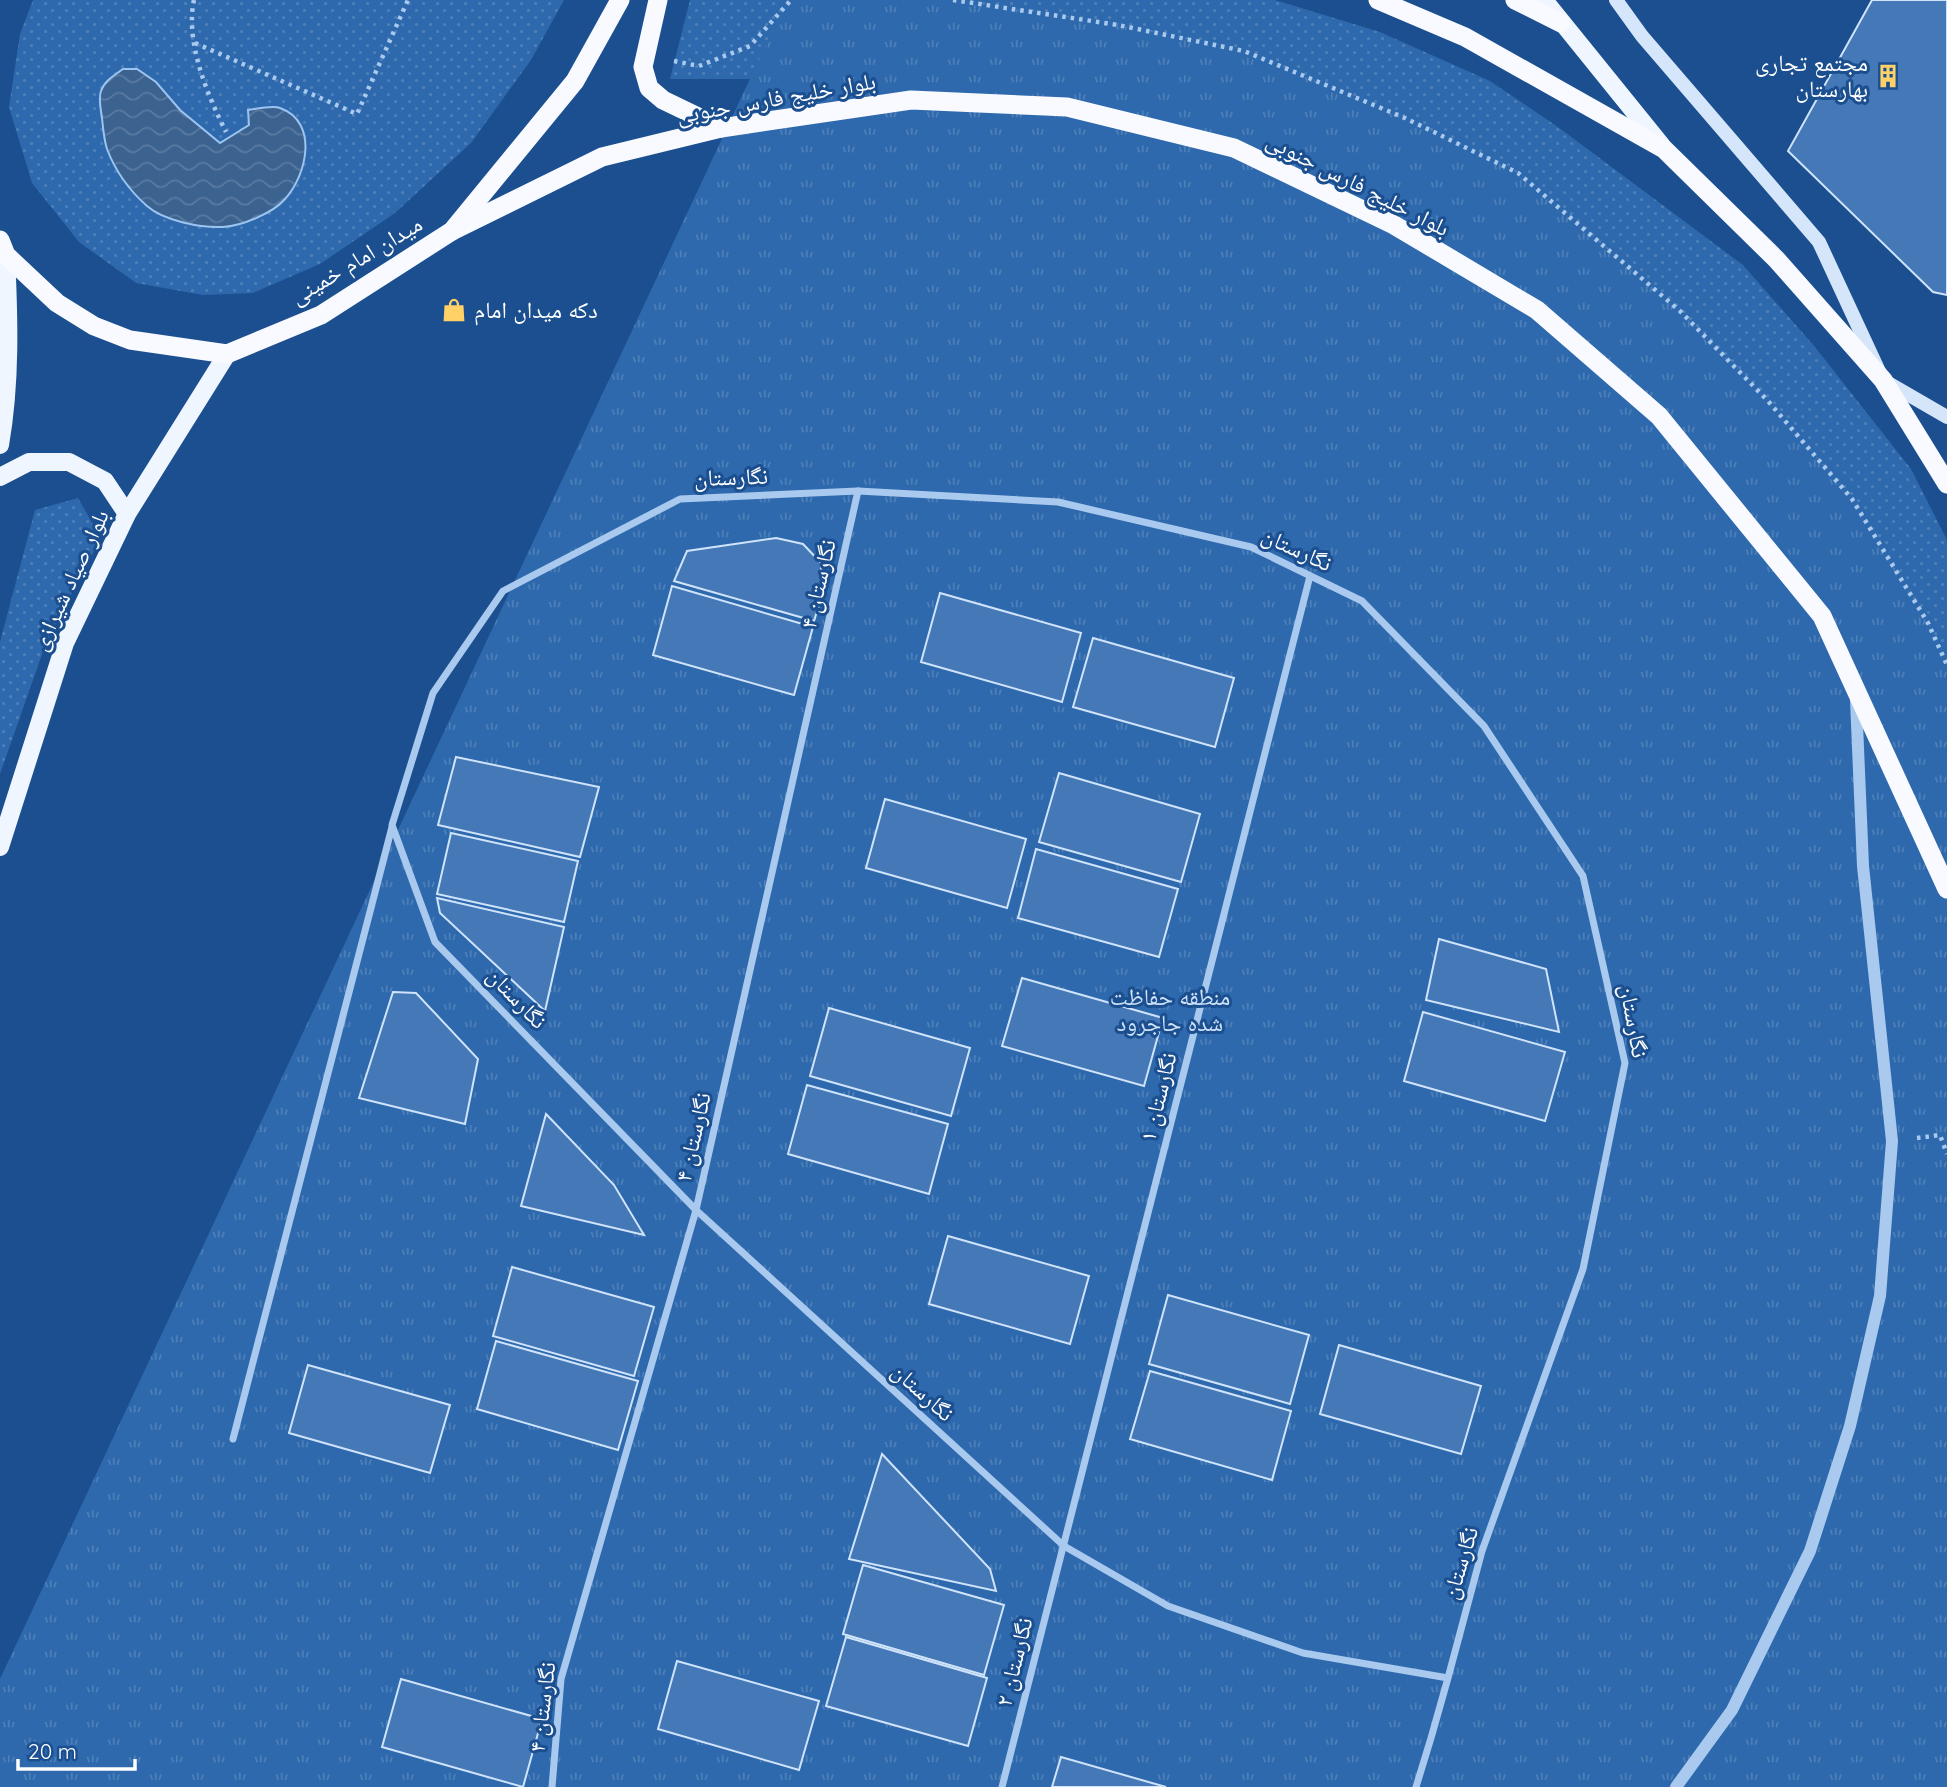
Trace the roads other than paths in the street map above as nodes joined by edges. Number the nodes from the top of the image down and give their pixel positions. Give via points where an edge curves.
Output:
1 (620, 0) edge
2 (658, 0) edge
3 (1378, 0) edge
4 (1515, 0) edge
5 (1544, 0) edge
6 (1616, 0) edge
7 (1561, 23) junction
8 (722, 128) junction
9 (1664, 149) junction
10 (452, 231) junction
11 (3, 248) edge
12 (0, 275) edge
13 (228, 354) junction
14 (1883, 380) junction
15 (1947, 417) edge
16 (0, 445) edge
17 (0, 477) edge
18 (1947, 484) edge
19 (858, 491) junction
20 (127, 514) junction
21 (1310, 576) junction
22 (1856, 689) junction
23 (392, 825) junction
24 (0, 847) edge
25 (1947, 889) edge
26 (696, 1210) junction
27 (233, 1439) dead end
28 (1064, 1546) junction
29 (1448, 1678) junction
30 (552, 1787) edge
31 (1002, 1787) edge
32 (1416, 1787) edge
33 (1676, 1787) edge

1 - 10 highway, میدان امام خمینی via 575,81
2 - 8 highway via 643,67 649,88 663,100
3 - 9 highway via 1465,37
4 - 7 highway
5 - 7 main road
6 - 14 main road via 1819,242
7 - 9 main road
8 - 10 highway, بلوار خلیج فارس جنوبی via 602,157
8 - 22 highway, بلوار خلیج فارس جنوبی via 911,100 1067,107 1234,148 1394,225 1537,310 1659,416 1822,616
9 - 14 highway via 1776,259
10 - 13 highway, میدان امام خمینی via 321,315
11 - 12 main road
11 - 13 highway via 57,303 94,326 130,340
11 - 16 main road via 10,337
13 - 20 main road, بلوار صیاد شیرازی
14 - 15 main road
14 - 18 highway
17 - 20 main road via 29,462 69,462 105,481
19 - 21 street, نگارستان via 1058,502 1251,547
19 - 23 street, نگارستان via 680,499 503,591 433,694
19 - 26 street, نگارستان ۴
20 - 24 main road, بلوار صیاد شیرازی via 65,643
21 - 28 street, نگارستان ۱
21 - 29 street, نگارستان via 1362,601 1484,726 1583,876 1625,1063 1583,1269 1482,1550
22 - 25 highway, بلوار خلیج فارس جنوبی
22 - 33 street via 1863,866 1892,1141 1880,1296 1850,1426 1810,1551 1732,1710
23 - 26 street, نگارستان via 435,942
23 - 27 street
26 - 28 street, نگارستان
26 - 30 street, نگارستان ۴ via 561,1679
28 - 29 street, نگارستان via 1168,1606 1303,1653
28 - 31 street, نگارستان ۲
29 - 32 street, نگارستان

